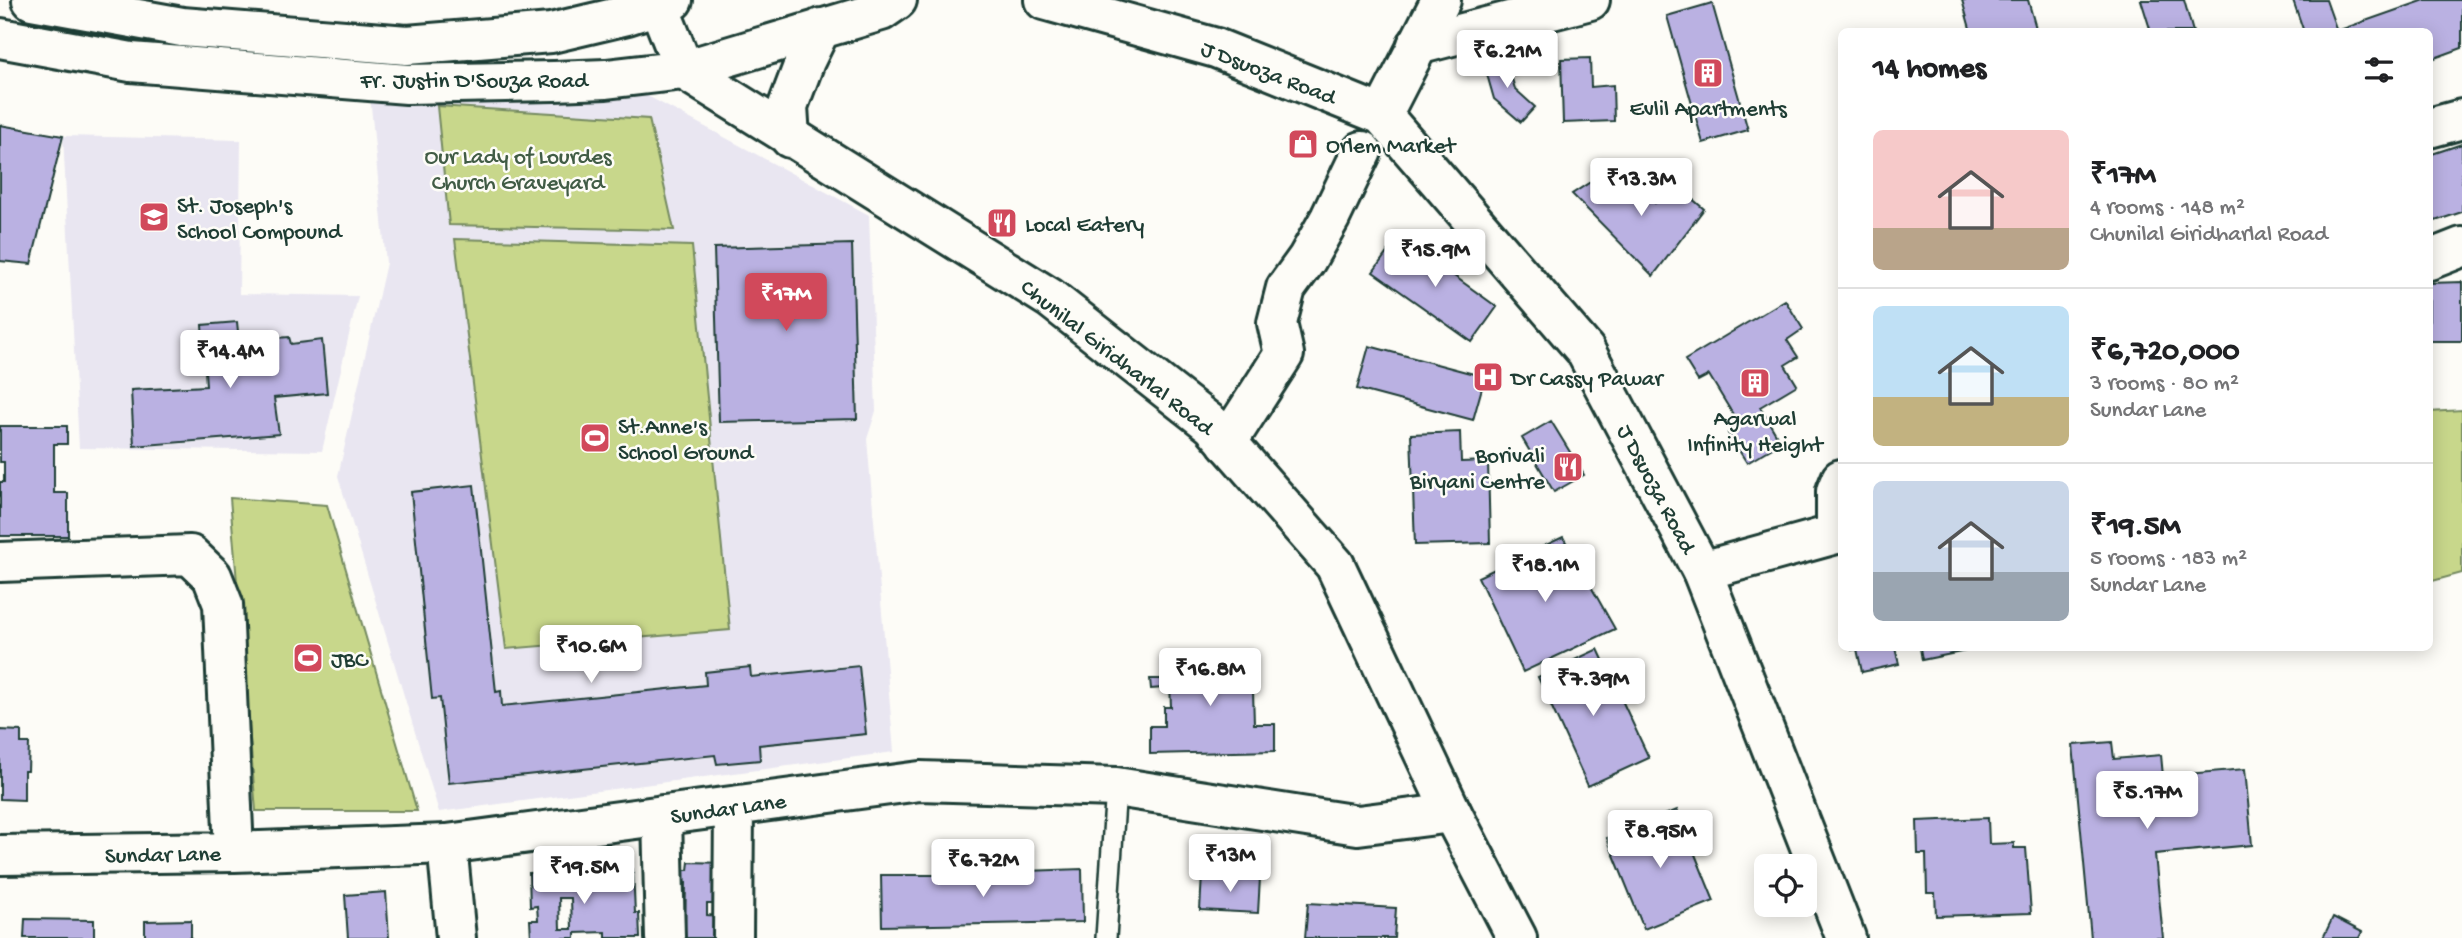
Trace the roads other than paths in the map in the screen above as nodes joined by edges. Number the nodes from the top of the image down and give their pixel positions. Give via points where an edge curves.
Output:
1 (32, 0) edge
2 (897, 0) edge
3 (1044, 0) edge
4 (1441, 0) edge
5 (1590, 0) edge
6 (646, 5) edge
7 (71, 7) junction
8 (821, 28) junction
9 (0, 38) edge
10 (1417, 45) junction
11 (63, 50) junction
12 (684, 70) junction
13 (1382, 115) junction
14 (2462, 119) edge
15 (2433, 127) edge
16 (790, 138) junction
17 (1362, 151) dead end
18 (2462, 247) edge
19 (2433, 258) edge
20 (1227, 443) junction
21 (1838, 486) edge
22 (1838, 534) edge
23 (0, 562) edge
24 (1702, 572) junction
25 (1116, 787) junction
26 (734, 806) junction
27 (1452, 813) junction
28 (649, 817) junction
29 (447, 844) junction
30 (234, 852) junction
31 (0, 855) edge
32 (456, 938) edge
33 (647, 938) edge
34 (665, 938) edge
35 (733, 938) edge
36 (1106, 938) edge
37 (1517, 938) edge
38 (1846, 938) edge

1 - 7 main road, Fr. Justin D'Souza Road
2 - 8 main road, Fr. Justin D'Souza Road via 881,11
3 - 13 main road, J Dsuoza Road via 1216,48
4 - 10 main road
5 - 10 main road
6 - 7 main road, Fr. Justin D'Souza Road via 551,33 407,45 182,27
6 - 12 main road
7 - 11 main road
8 - 12 main road, Fr. Justin D'Souza Road
8 - 16 main road via 788,106
9 - 11 main road, Fr. Justin D'Souza Road
10 - 13 main road
11 - 12 main road, Fr. Justin D'Souza Road via 131,62 407,84 593,79
12 - 16 main road, Chunilal Giridharlal Road
13 - 24 main road, J Dsuoza Road via 1585,350
14 - 15 main road
16 - 20 main road, Chunilal Giridharlal Road via 1050,298 1212,425
17 - 20 main road via 1330,218 1286,288 1277,323 1284,354
18 - 19 main road
20 - 27 main road, Chunilal Giridharlal Road via 1335,565
21 - 22 main road
22 - 24 main road
23 - 30 main road via 190,555 212,576 223,604
24 - 38 main road, J Dsuoza Road
25 - 26 main road, Sundar Lane via 920,781
25 - 27 main road, Sundar Lane via 1358,825
25 - 36 lane
26 - 28 main road, Sundar Lane
26 - 35 main road
27 - 37 main road, Chunilal Giridharlal Road
28 - 29 main road, Sundar Lane
28 - 33 main road
28 - 34 main road
29 - 30 main road, Sundar Lane
29 - 32 main road
30 - 31 main road, Sundar Lane

